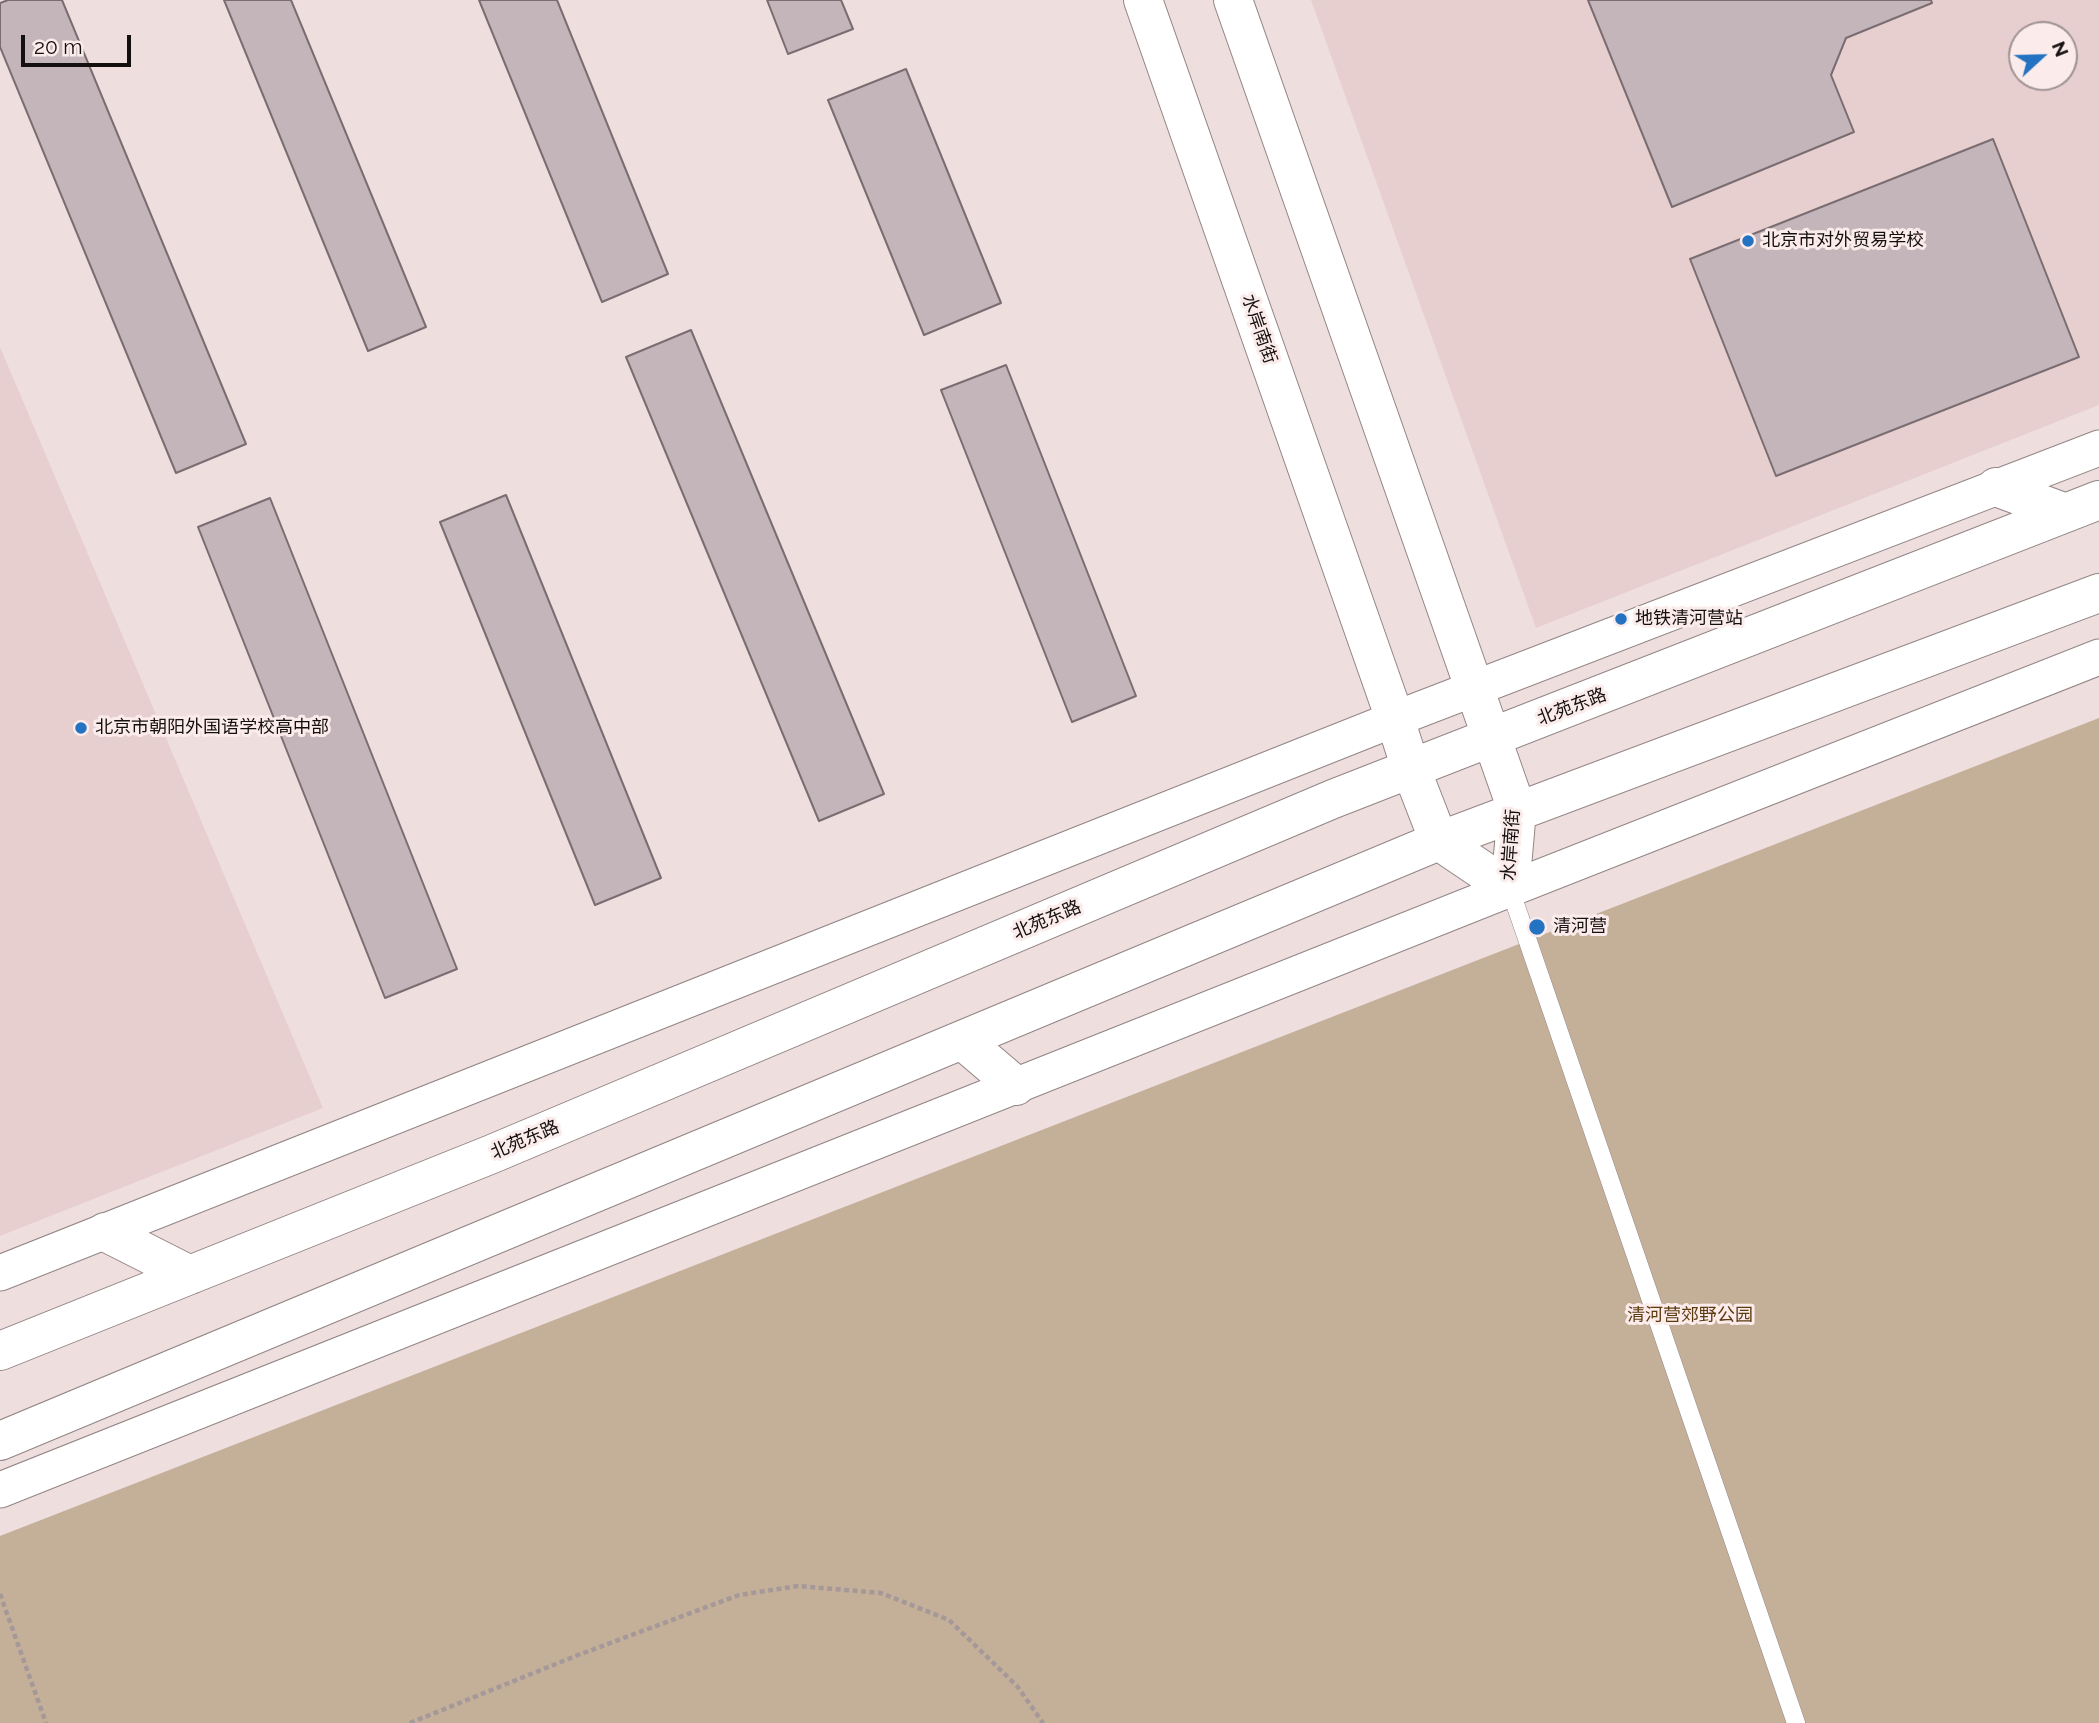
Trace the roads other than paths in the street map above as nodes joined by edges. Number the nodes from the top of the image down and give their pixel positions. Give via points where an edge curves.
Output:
1 (1143, 0) edge
2 (1233, 0) edge
3 (2099, 448) edge
4 (1996, 488) junction
5 (2082, 506) edge
6 (2099, 593) edge
7 (2099, 657) edge
8 (1474, 688) junction
9 (1395, 719) junction
10 (1492, 738) junction
11 (1410, 769) junction
12 (1517, 810) junction
13 (1439, 841) junction
14 (1510, 889) junction
15 (962, 1040) junction
16 (1016, 1086) junction
17 (105, 1232) junction
18 (0, 1273) edge
19 (190, 1275) junction
20 (0, 1351) edge
21 (0, 1441) edge
22 (0, 1490) edge
23 (1796, 1723) edge

1 - 9 main road, 水岸南街
2 - 8 main road, 水岸南街
3 - 4 street
4 - 5 main road
4 - 8 street
5 - 10 main road, 北苑东路
6 - 12 main road
7 - 14 street
8 - 9 street
8 - 10 main road, 水岸南街
9 - 11 main road, 水岸南街
9 - 17 street
10 - 11 main road, 北苑东路
10 - 12 main road, 水岸南街
11 - 13 main road, 水岸南街
11 - 19 main road, 北苑东路 via 492,1154
12 - 13 main road
12 - 14 main road, 水岸南街
13 - 14 main road, 水岸南街
13 - 15 main road
14 - 16 street
14 - 23 lane
15 - 16 main road
15 - 21 main road
16 - 22 street
17 - 18 street
17 - 19 main road
19 - 20 main road, 北苑东路

